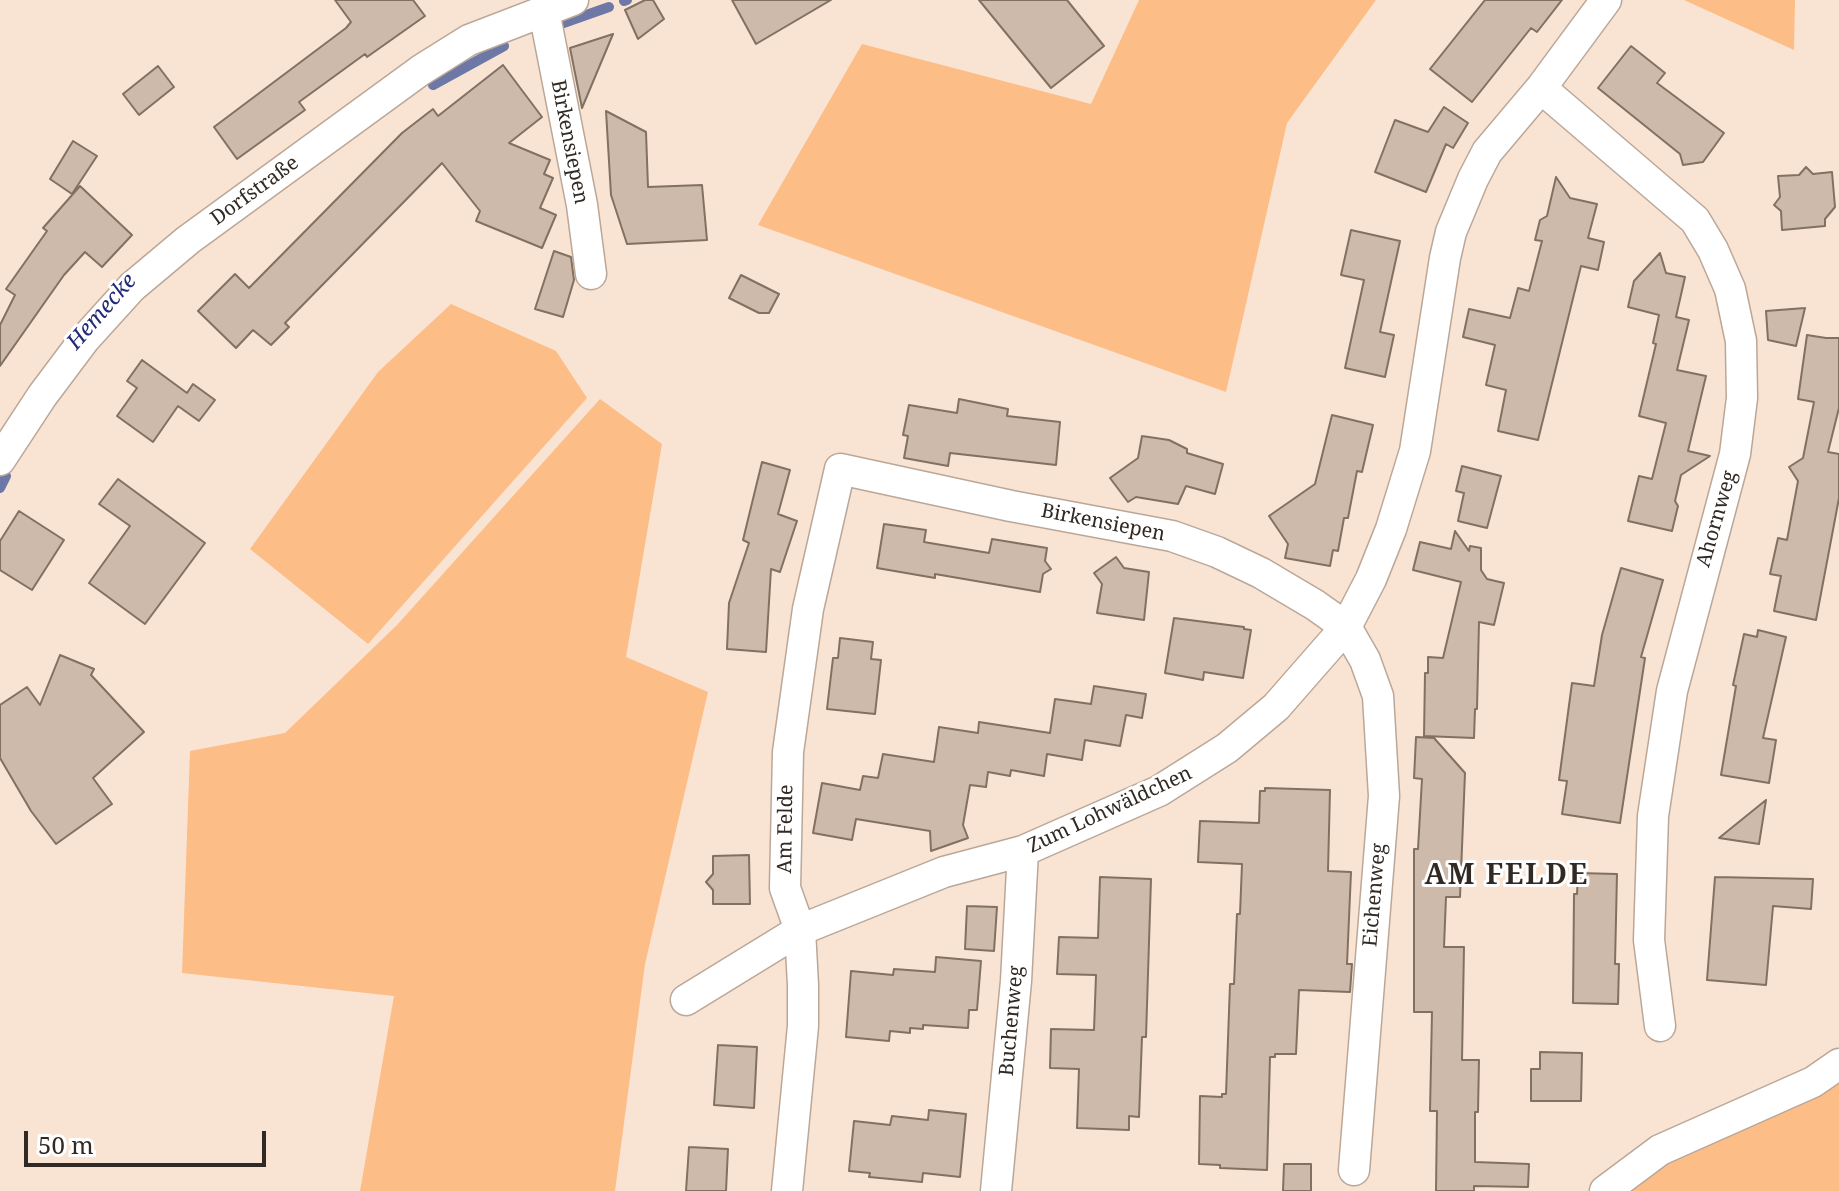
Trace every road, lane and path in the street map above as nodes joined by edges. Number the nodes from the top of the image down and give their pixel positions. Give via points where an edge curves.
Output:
1 (573, 0) edge
2 (1606, 0) edge
3 (544, 11) junction
4 (1541, 88) junction
5 (591, 274) dead end
6 (0, 460) edge
7 (840, 469) joint
8 (1346, 627) junction
9 (1023, 851) junction
10 (800, 930) junction
11 (686, 1000) dead end
12 (1660, 1026) dead end
13 (1839, 1064) edge
14 (1354, 1170) dead end
15 (787, 1191) edge
16 (996, 1191) edge
17 (1605, 1191) edge

1 - 3 street, Dorfstraße
2 - 4 street, Zum Lohwäldchen
3 - 5 street, Birkensiepen
3 - 6 street, Dorfstraße via 469,40 421,70 188,240 132,287 84,340
4 - 8 street, Zum Lohwäldchen via 1487,152 1451,232 1406,488
4 - 12 street, Ahornweg via 1695,220 1730,289 1741,341 1742,398 1735,454 1672,691 1653,816 1649,940
7 - 8 street, Birkensiepen via 1172,536 1261,573
7 - 10 street, Am Felde via 808,609 788,752 785,888
8 - 9 street, Zum Lohwäldchen via 1276,707 1197,769
8 - 14 street, Eichenweg via 1378,696 1384,796
9 - 10 street, Zum Lohwäldchen via 944,872
9 - 16 street, Buchenweg
10 - 11 street, Zum Lohwäldchen
10 - 15 street, Am Felde via 803,1026
13 - 17 street via 1813,1082 1660,1150

